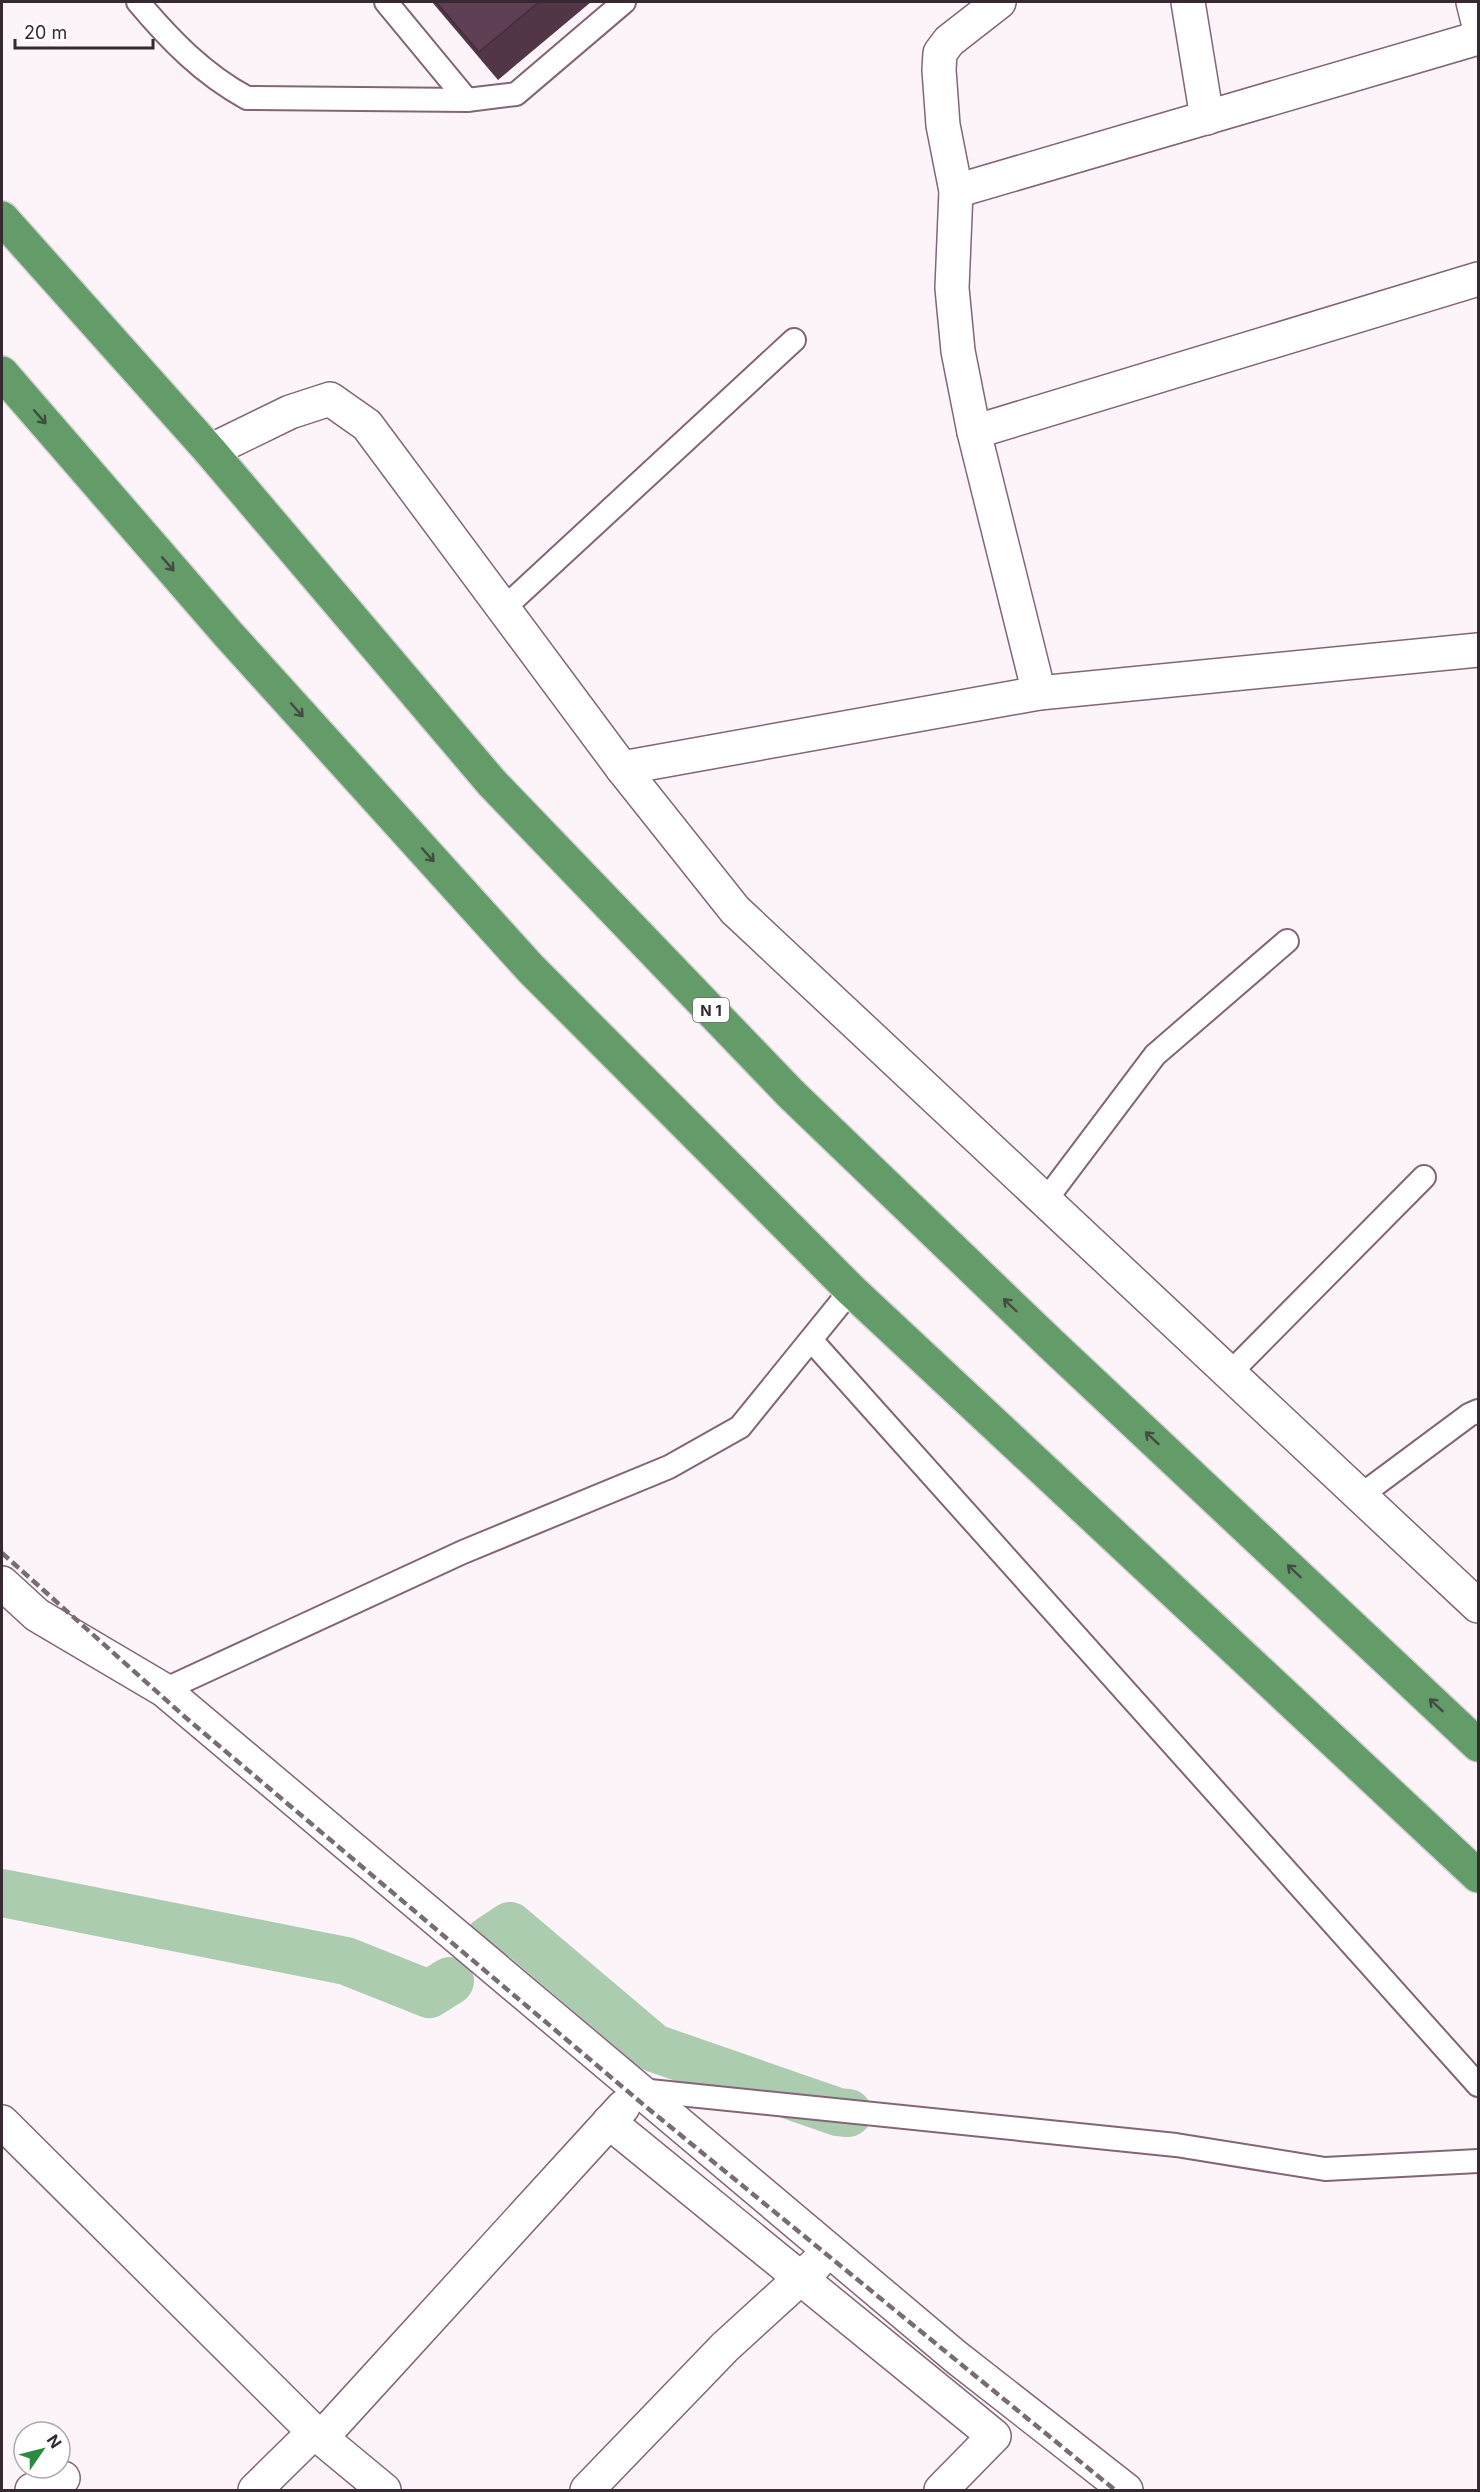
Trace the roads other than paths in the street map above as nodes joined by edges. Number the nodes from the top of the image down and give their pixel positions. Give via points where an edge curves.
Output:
1 (138, 2) edge
2 (386, 2) edge
3 (624, 2) edge
4 (999, 2) edge
5 (1188, 2) edge
6 (1473, 2) edge
7 (1479, 22) edge
8 (1479, 38) edge
9 (467, 100) junction
10 (1207, 118) junction
11 (956, 191) junction
12 (2, 218) edge
13 (1479, 279) edge
14 (794, 340) dead end
15 (2, 373) edge
16 (975, 432) junction
17 (210, 451) junction
18 (503, 609) junction
19 (1479, 650) edge
20 (1039, 693) junction
21 (622, 768) junction
22 (1287, 941) dead end
23 (1424, 1177) dead end
24 (1046, 1201) junction
25 (851, 1290) junction
26 (812, 1341) junction
27 (1229, 1374) junction
28 (1479, 1411) edge
29 (1360, 1496) junction
30 (2, 1583) edge
31 (1479, 1606) edge
32 (164, 1690) junction
33 (1479, 1745) edge
34 (1479, 1876) edge
35 (1479, 2085) edge
36 (638, 2090) junction
37 (2, 2121) edge
38 (609, 2122) junction
39 (1479, 2161) edge
40 (830, 2251) junction
41 (317, 2435) junction
42 (58, 2480) edge
43 (32, 2490) edge
44 (255, 2490) edge
45 (384, 2490) edge
46 (587, 2490) edge
47 (941, 2490) edge
48 (1126, 2490) edge

1 - 9 lane via 169,40 224,85 247,98
2 - 9 lane
3 - 9 lane via 516,94
4 - 11 street via 949,41 940,53 943,125
5 - 10 street
6 - 7 street
8 - 10 street
10 - 11 street
11 - 16 street via 952,288 958,351
12 - 17 highway, N 1
13 - 16 street
14 - 18 lane
15 -> 25 highway via 228,634 531,969
16 - 20 street
17 - 18 street via 290,412 330,399 367,425
33 -> 17 highway, N 1 via 791,1094 492,783
18 - 21 street
19 - 20 street
20 - 21 street
21 - 24 street via 735,910
22 - 24 lane via 1155,1055
23 - 27 lane
24 - 27 street
25 - 26 lane
25 - 34 highway
26 - 32 lane via 740,1427 669,1467 463,1552
26 - 35 lane
27 - 29 street
28 - 29 lane via 1468,1415
29 - 31 street
30 - 32 street via 37,1615
32 - 36 street
36 - 38 street
36 - 39 lane via 1176,2145 1325,2169
36 - 40 street
37 - 41 street
38 - 41 street
38 - 47 street via 994,2436
40 - 46 street via 725,2347
40 - 48 street via 956,2357
41 - 44 street
41 - 45 street
42 - 43 street

